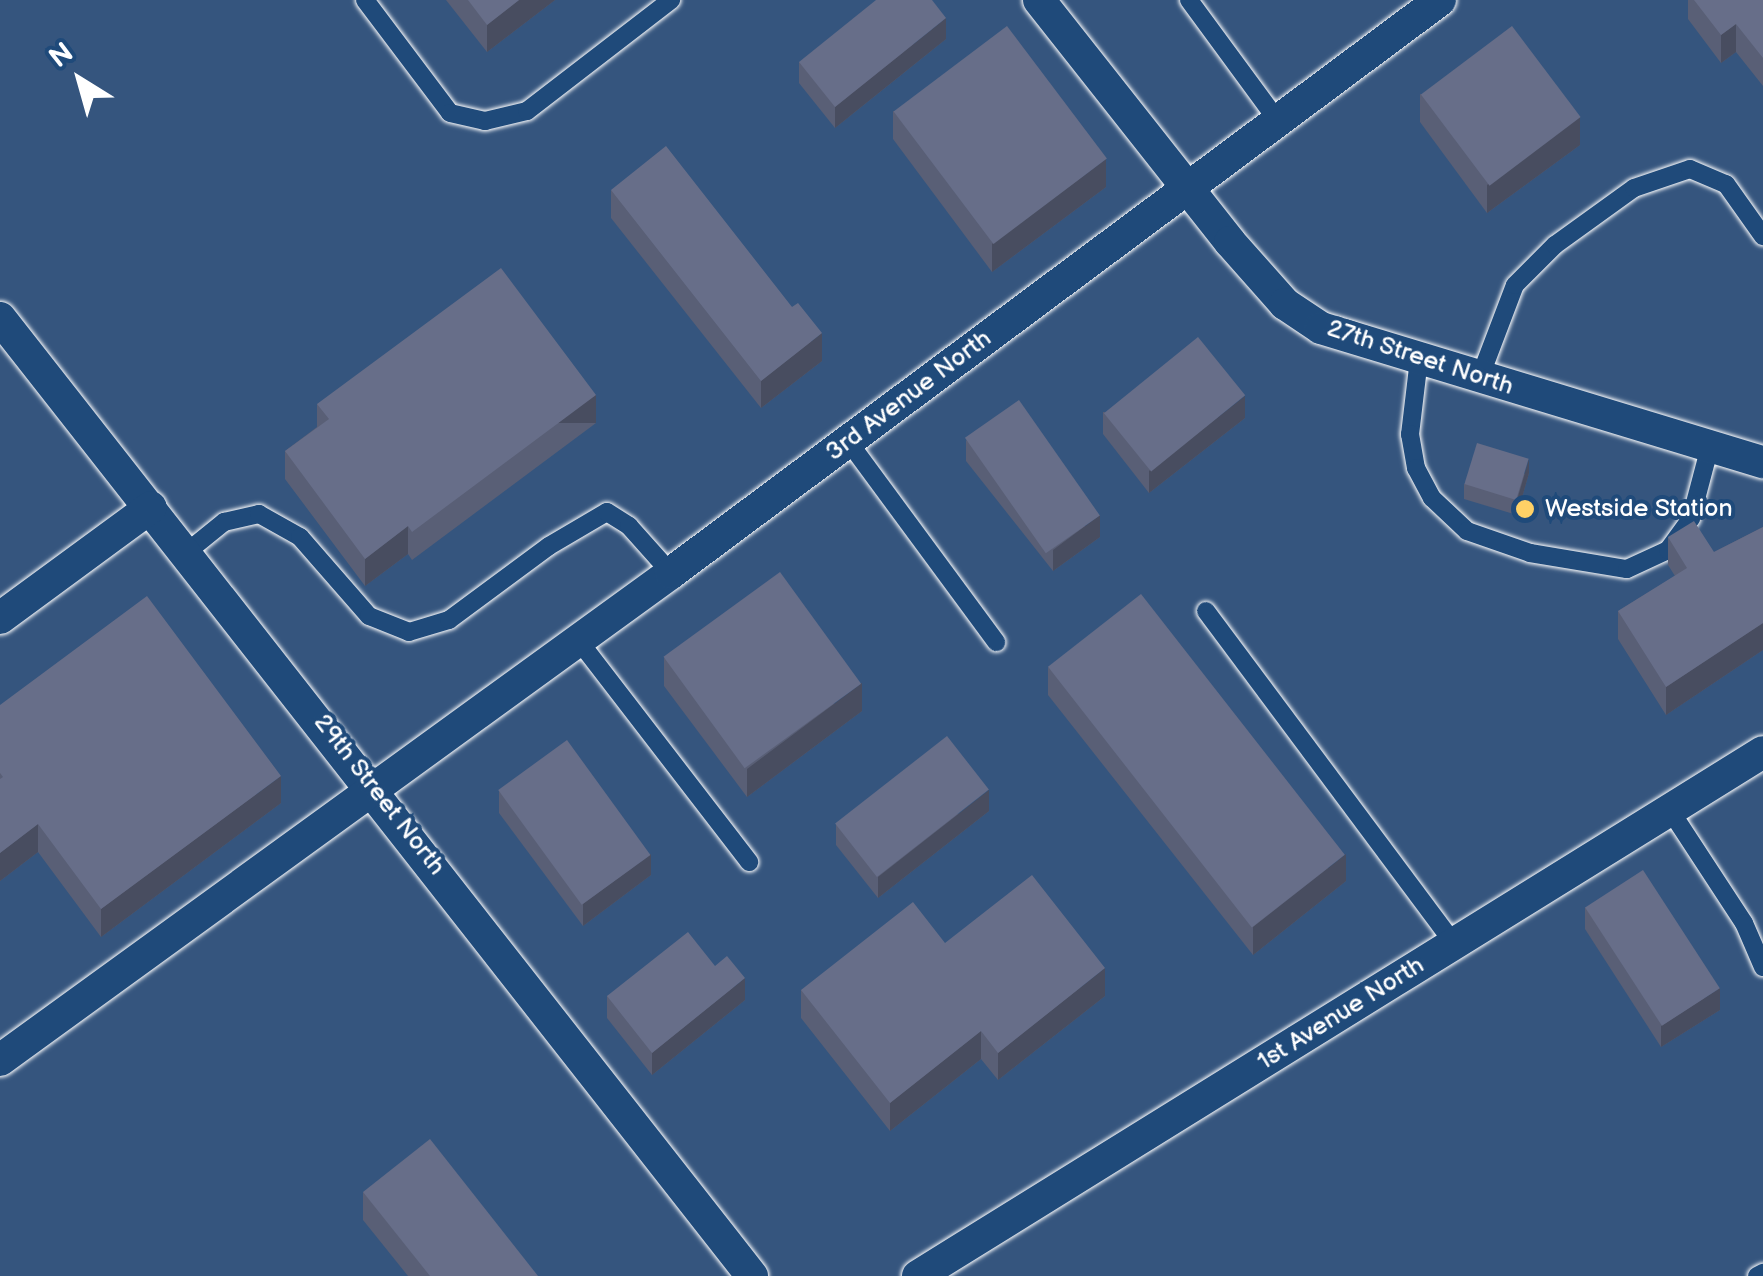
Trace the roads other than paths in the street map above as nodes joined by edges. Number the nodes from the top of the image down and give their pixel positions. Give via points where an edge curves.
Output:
1 (365, 0) edge
2 (671, 0) edge
3 (1039, 0) edge
4 (1188, 0) edge
5 (1440, 0) edge
6 (1278, 121) junction
7 (1187, 188) junction
8 (1763, 236) edge
9 (0, 318) edge
10 (1420, 359) junction
11 (1480, 377) junction
12 (848, 441) junction
13 (1710, 446) junction
14 (1763, 462) edge
15 (151, 507) junction
16 (187, 552) junction
17 (671, 573) junction
18 (1206, 611) dead end
19 (0, 618) edge
20 (579, 640) junction
21 (996, 642) dead end
22 (1763, 752) edge
23 (375, 788) junction
24 (1670, 810) junction
25 (749, 862) dead end
26 (1454, 944) junction
27 (1763, 967) edge
28 (0, 1060) edge
29 (752, 1276) edge
30 (918, 1276) edge

1 - 2 lane via 450,113 486,122 528,111
3 - 7 street, 27th Street North
4 - 6 lane
5 - 6 street, 3rd Avenue North
6 - 7 street, 3rd Avenue North
7 - 10 street, 27th Street North via 1284,304 1321,328
7 - 12 street, 3rd Avenue North
8 - 11 lane via 1726,184 1690,169 1634,188 1555,244 1514,286
9 - 15 street, 29th Street North
10 - 11 street, 27th Street North
10 - 13 lane via 1410,434 1416,468 1432,498 1466,531 1530,553 1627,569 1668,550 1691,518
11 - 13 street, 27th Street North
12 - 17 street, 3rd Avenue North
12 - 21 lane
13 - 14 street, 27th Street North
15 - 16 street, 29th Street North
15 - 19 street
16 - 17 lane via 224,522 259,514 300,537 369,616 409,632 449,620 607,512 629,526
16 - 23 street, 29th Street North
17 - 20 street, 3rd Avenue North
18 - 26 lane
20 - 23 street, 3rd Avenue North
20 - 25 lane
22 - 24 street, 1st Avenue North
23 - 28 street, 3rd Avenue North
23 - 29 street, 29th Street North
24 - 26 street, 1st Avenue North
24 - 27 lane via 1744,923
26 - 30 street, 1st Avenue North

